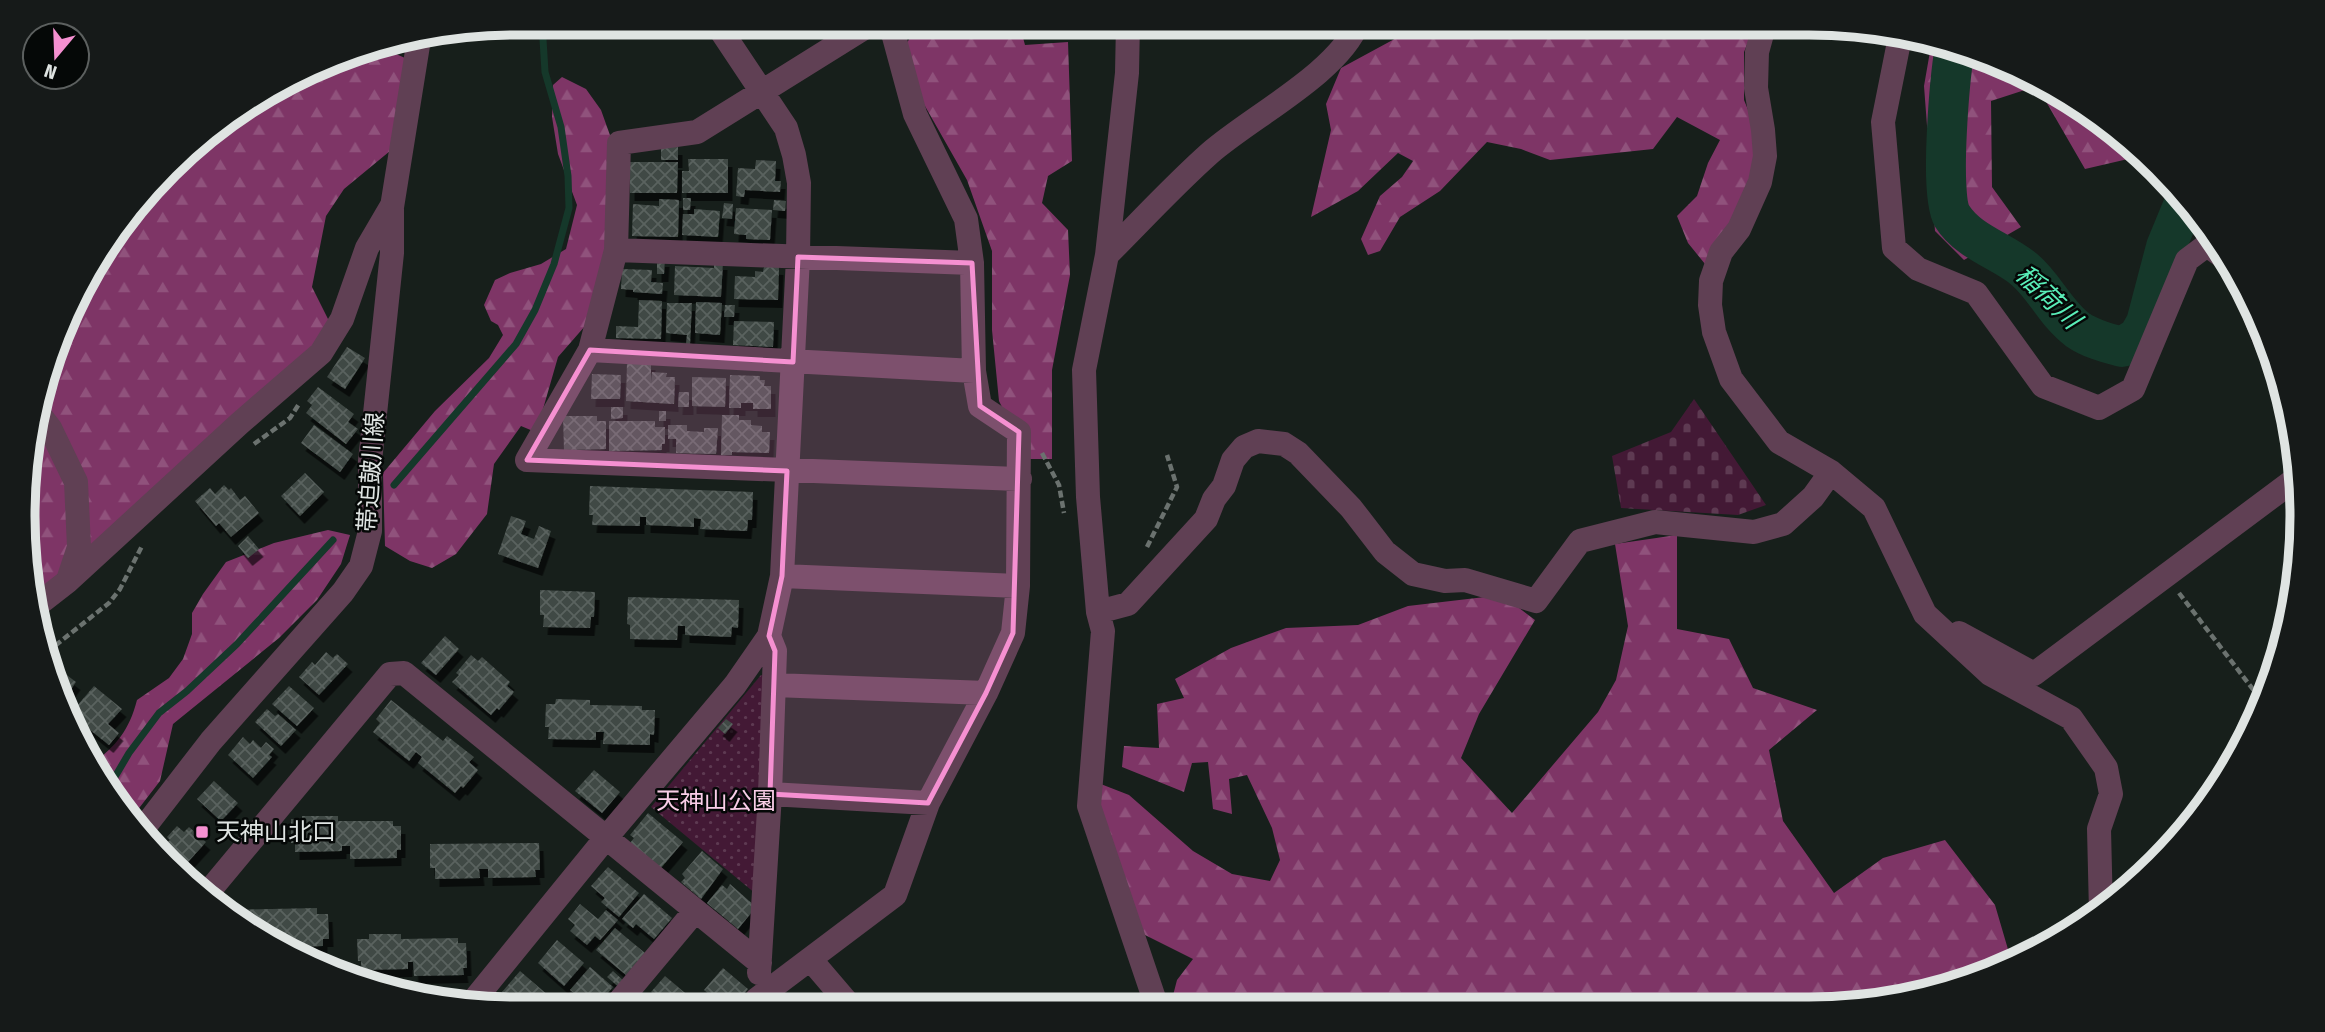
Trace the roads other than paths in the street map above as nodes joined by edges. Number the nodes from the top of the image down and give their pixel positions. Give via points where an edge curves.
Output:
1 (724, 35) edge
2 (852, 35) edge
3 (894, 35) edge
4 (1128, 35) edge
5 (1352, 35) edge
6 (1762, 35) edge
7 (1899, 43) edge
8 (418, 45) edge
9 (761, 90) junction
10 (392, 206) junction
11 (2206, 245) edge
12 (616, 250) junction
13 (1107, 255) junction
14 (798, 257) junction
15 (972, 263) junction
16 (590, 350) junction
17 (793, 362) junction
18 (974, 371) junction
19 (44, 421) edge
20 (787, 471) junction
21 (1831, 472) junction
22 (1020, 479) junction
23 (2289, 484) edge
24 (782, 576) junction
25 (68, 581) junction
26 (1018, 586) junction
27 (42, 600) edge
28 (1098, 612) junction
29 (1925, 614) junction
30 (769, 636) junction
31 (2034, 674) junction
32 (774, 685) junction
33 (986, 693) junction
34 (2071, 718) junction
35 (770, 794) junction
36 (928, 803) junction
37 (147, 824) edge
38 (605, 839) junction
39 (211, 888) edge
40 (2101, 899) edge
41 (695, 911) junction
42 (811, 960) junction
43 (760, 963) junction
44 (478, 995) edge
45 (623, 997) edge
46 (757, 997) edge
47 (765, 997) edge
48 (843, 997) edge
49 (1154, 997) edge

1 - 9 street
2 - 9 street
3 - 15 street via 915,114 966,219
4 - 13 street
5 - 13 street via 1319,71 1210,153
6 - 21 street via 1756,88 1765,156 1760,182 1739,229 1721,251 1711,281 1714,332 1731,379 1779,442
7 - 11 street via 1883,122 1894,248 1919,269 1976,293 2043,386 2099,408 2133,389 2187,260
8 - 10 street, 帯迫皷川線
9 - 12 street via 697,132 620,143
9 - 14 street via 786,128 794,155 799,183
10 - 25 street via 367,248 342,319 321,353
10 - 37 street, 帯迫皷川線 via 392,253 370,461 370,531 361,566 211,741
12 - 14 street
12 - 16 street
13 - 28 street via 1084,370
14 - 15 street
14 - 17 street
15 - 18 street
16 - 17 street
16 - 20 street via 527,460
17 - 18 street
17 - 20 street
18 - 22 street via 980,405 1019,432
19 - 25 street via 76,482 79,547
20 - 22 street
20 - 24 street
21 - 28 street via 1813,497 1783,524 1754,531 1655,522 1580,541 1536,601 1465,580 1413,574 1385,552 1351,508 1298,453 1283,444 1258,442 1244,447 1233,460 1206,519 1128,604
21 - 29 street via 1874,508
22 - 26 street
23 - 31 street
24 - 26 street
24 - 30 street
25 - 27 street
26 - 33 street via 1013,633
28 - 49 street via 1103,631 1089,806
29 - 31 street
29 - 34 street via 1990,674
30 - 32 street via 775,651
30 - 38 street via 735,685
31 - 34 street via 2071,703
32 - 33 street
32 - 35 street
33 - 36 street
34 - 40 street via 2106,768 2111,794 2099,829
35 - 36 street
35 - 43 street
36 - 42 street via 895,895
38 - 39 street via 404,673 390,674
38 - 41 street
38 - 44 street
41 - 43 street
41 - 45 street
42 - 47 street
42 - 48 street
43 - 46 street

